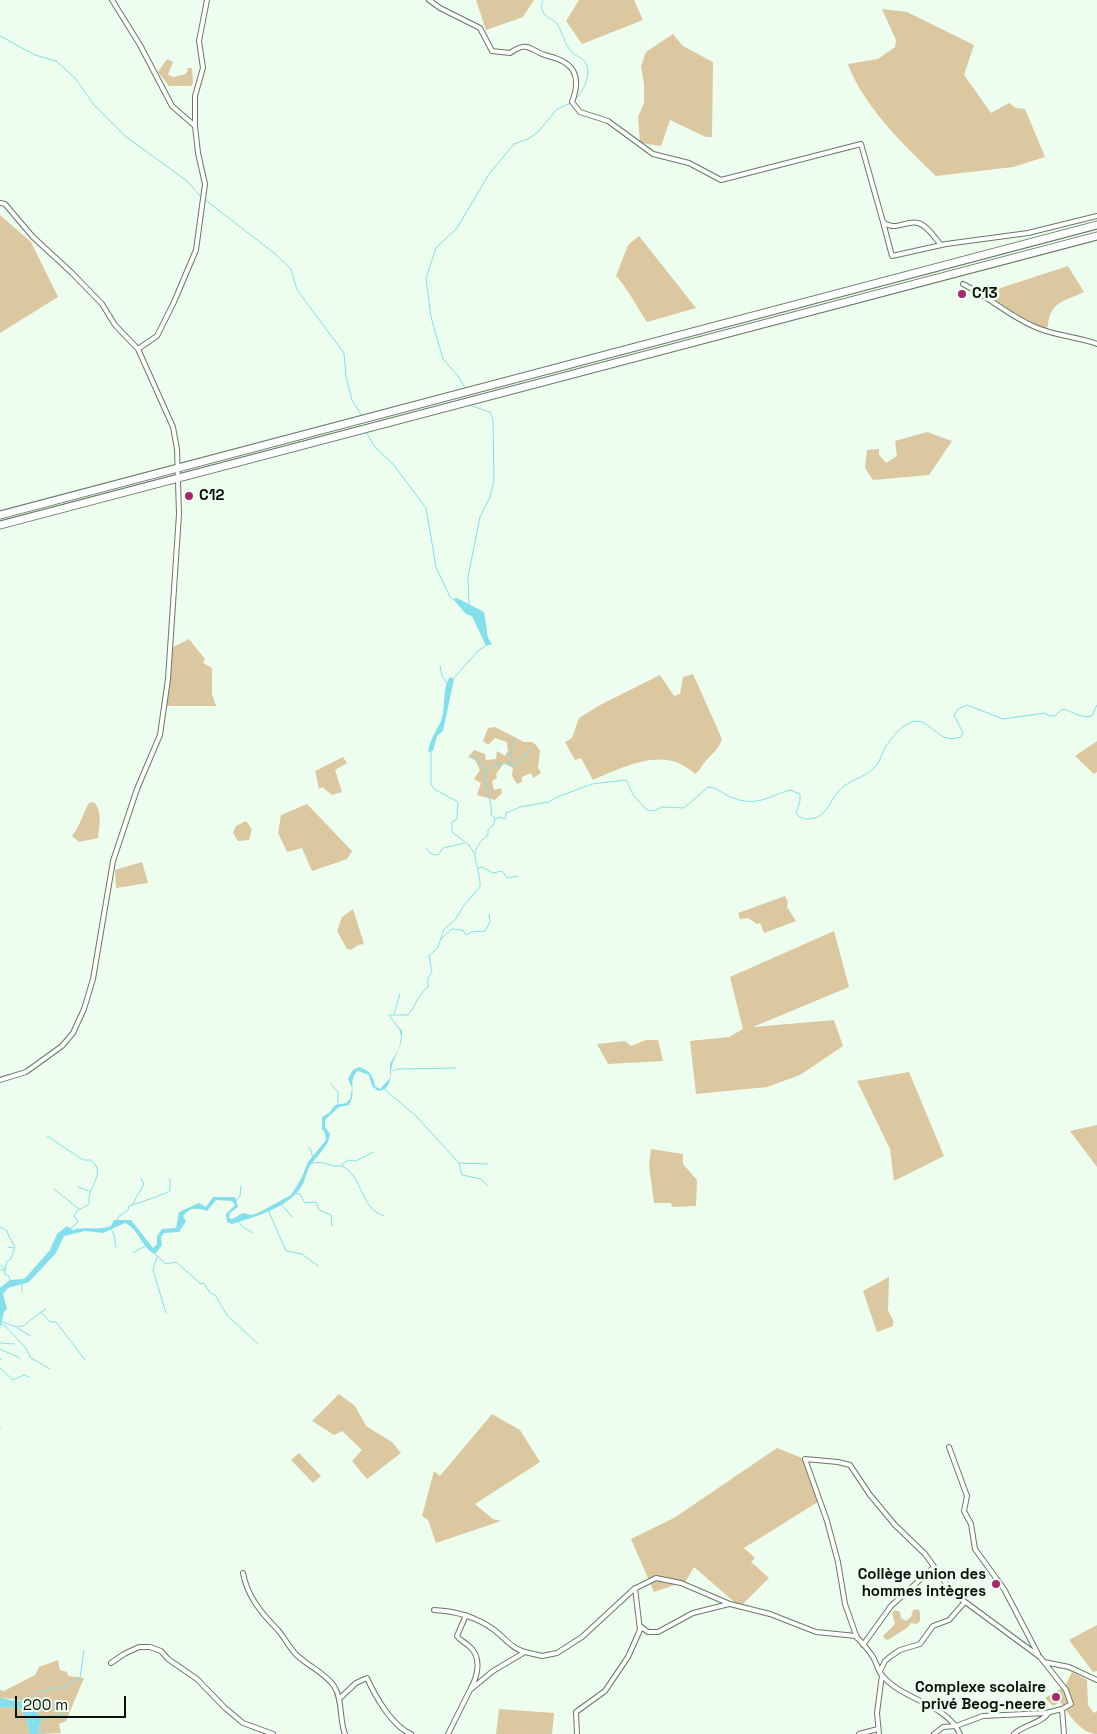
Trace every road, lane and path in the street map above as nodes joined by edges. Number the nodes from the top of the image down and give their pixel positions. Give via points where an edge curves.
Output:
1 (112, 0) edge
2 (207, 0) edge
3 (429, 0) edge
4 (195, 126) junction
5 (0, 203) edge
6 (1097, 216) edge
7 (883, 222) junction
8 (1097, 225) edge
9 (1097, 236) edge
10 (941, 245) junction
11 (962, 284) dead end
12 (1097, 344) edge
13 (138, 349) junction
14 (177, 468) junction
15 (0, 515) edge
16 (0, 525) edge
17 (0, 1080) edge
18 (949, 1447) dead end
19 (934, 1567) junction
20 (243, 1572) dead end
21 (635, 1588) junction
22 (964, 1603) junction
23 (730, 1604) junction
24 (434, 1610) dead end
25 (466, 1615) junction
26 (640, 1626) junction
27 (857, 1638) junction
28 (863, 1645) junction
29 (525, 1652) junction
30 (1040, 1657) junction
31 (1044, 1662) junction
32 (111, 1663) dead end
33 (881, 1673) junction
34 (1097, 1680) edge
35 (470, 1690) junction
36 (339, 1699) junction
37 (1062, 1709) junction
38 (1049, 1712) junction
39 (956, 1726) junction
40 (878, 1732) edge
41 (273, 1734) edge
42 (345, 1734) edge
43 (411, 1734) edge
44 (448, 1734) edge
45 (577, 1734) edge
46 (859, 1734) edge
47 (934, 1734) edge
48 (960, 1734) edge
49 (1014, 1734) edge
50 (1064, 1734) edge

1 - 4 street via 140,44 172,106
2 - 4 street via 199,41 203,68 195,96
3 - 7 street via 480,28 492,52 510,54 518,48 530,46 565,62 576,77 572,102 580,112 608,121 653,154 689,163 721,180 861,144
4 - 13 street via 205,184 196,250 157,336
5 - 13 street via 5,204 33,237 102,304 114,325
6 - 10 street via 1028,233
7 - 10 street via 895,227 918,223 925,226
7 - 10 street via 892,256
8 - 14 highway
9 - 16 highway
11 - 12 street via 1032,326
13 - 14 street via 173,427
14 - 15 highway
14 - 17 street via 179,514 170,653 160,735 113,861 91,985 84,1009 68,1040 26,1072
18 - 30 street via 967,1496 964,1511 971,1524 975,1549 1004,1589
19 - 22 street
19 - 27 street via 870,1495 850,1465 805,1459 827,1521 845,1604
19 - 28 street via 891,1606
20 - 36 street via 246,1587 262,1616 279,1631 298,1657 323,1673
21 - 23 street via 656,1578 681,1583
21 - 26 street
21 - 29 street via 566,1648 542,1656
22 - 30 street
22 - 33 street via 949,1620 933,1626 920,1644 891,1656 884,1662
23 - 26 street via 694,1612 658,1632 648,1632
23 - 27 street via 770,1614 816,1632 849,1634
24 - 25 street
25 - 29 street via 492,1628
25 - 35 street via 457,1636 470,1647 476,1659 477,1675
26 - 45 street via 628,1657 612,1682 598,1698 576,1712
27 - 28 street
28 - 33 street
29 - 35 street
30 - 31 street
31 - 34 street via 1068,1667
31 - 37 street via 1069,1694 1071,1703
32 - 41 street via 139,1647 161,1651 168,1660 197,1679 243,1723
33 - 39 street via 902,1690 937,1709
33 - 40 street
35 - 44 street
36 - 42 street
36 - 43 street via 356,1683 367,1678 378,1700 402,1729
37 - 38 street
37 - 50 street
38 - 39 street via 999,1714
38 - 49 street
39 - 47 street via 943,1727
39 - 48 street
40 - 46 street

